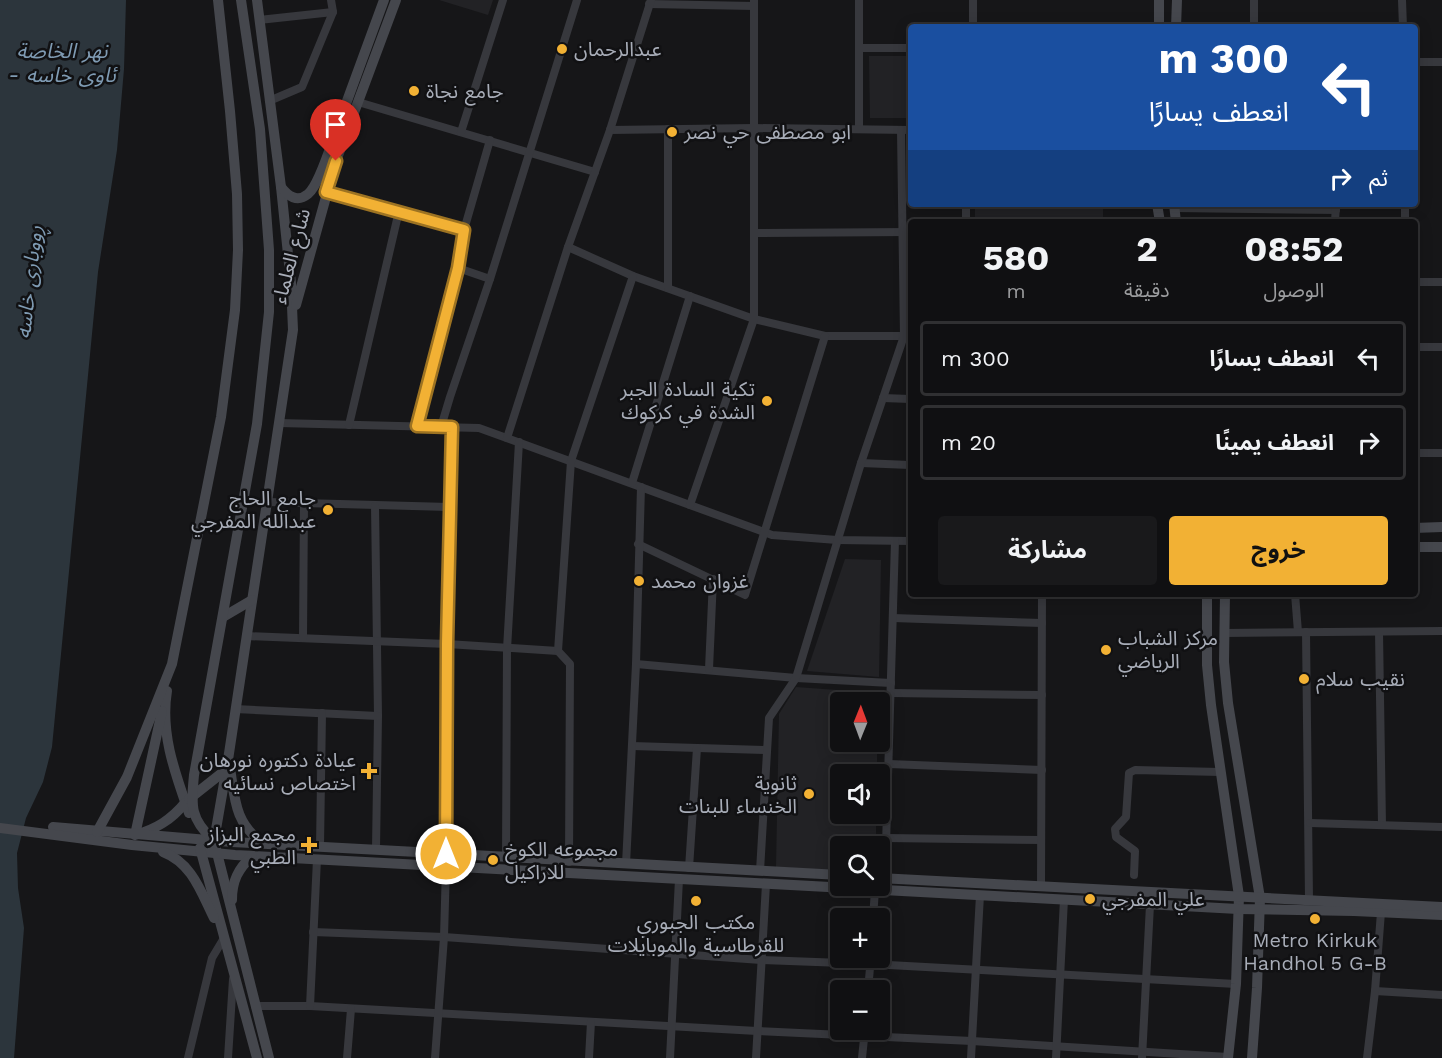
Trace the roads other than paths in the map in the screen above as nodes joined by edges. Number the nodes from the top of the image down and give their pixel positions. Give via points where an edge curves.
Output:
1 (218, 0) edge
2 (241, 0) edge
3 (257, 0) edge
4 (331, 0) edge
5 (384, 0) edge
6 (396, 0) edge
7 (503, 0) edge
8 (577, 0) edge
9 (859, 0) edge
10 (973, 0) edge
11 (1160, 0) edge
12 (1177, 0) edge
13 (1254, 0) edge
14 (1402, 0) edge
15 (650, 2) edge
16 (754, 3) edge
17 (333, 12) junction
18 (259, 20) junction
19 (973, 24) edge
20 (1159, 24) edge
21 (1176, 24) edge
22 (1254, 24) edge
23 (1403, 24) edge
24 (859, 48) junction
25 (908, 48) edge
26 (1418, 62) edge
27 (1442, 62) edge
28 (268, 101) junction
29 (358, 102) junction
30 (273, 127) junction
31 (754, 128) junction
32 (260, 129) junction
33 (668, 129) junction
34 (859, 129) junction
35 (610, 130) junction
36 (901, 130) junction
37 (908, 130) edge
38 (461, 132) junction
39 (490, 140) junction
40 (528, 152) junction
41 (595, 172) junction
42 (281, 187) junction
43 (326, 192) junction
44 (399, 211) junction
45 (464, 230) junction
46 (907, 232) edge
47 (754, 233) junction
48 (568, 247) junction
49 (458, 268) junction
50 (633, 276) junction
51 (490, 279) junction
52 (1418, 282) edge
53 (1442, 282) edge
54 (668, 288) junction
55 (690, 296) junction
56 (293, 317) junction
57 (754, 319) junction
58 (825, 336) junction
59 (907, 336) edge
60 (1418, 347) edge
61 (1442, 347) edge
62 (883, 398) junction
63 (908, 399) edge
64 (279, 423) junction
65 (349, 425) junction
66 (417, 426) junction
67 (441, 427) junction
68 (452, 427) junction
69 (507, 438) junction
70 (519, 442) junction
71 (1418, 453) edge
72 (1442, 453) edge
73 (570, 461) junction
74 (861, 463) junction
75 (908, 465) edge
76 (632, 483) junction
77 (641, 487) junction
78 (267, 502) junction
79 (304, 503) junction
80 (690, 505) junction
81 (375, 506) junction
82 (449, 507) junction
83 (1442, 527) edge
84 (1418, 528) edge
85 (766, 532) junction
86 (837, 540) junction
87 (895, 541) junction
88 (908, 541) edge
89 (638, 544) junction
90 (1418, 547) edge
91 (1442, 547) edge
92 (713, 579) junction
93 (1042, 597) edge
94 (1207, 597) edge
95 (1225, 597) edge
96 (1296, 597) edge
97 (252, 600) junction
98 (223, 618) junction
99 (893, 618) junction
100 (1042, 623) junction
101 (1442, 631) edge
102 (1302, 632) junction
103 (1379, 632) junction
104 (1224, 633) junction
105 (246, 636) junction
106 (303, 638) junction
107 (377, 641) junction
108 (447, 644) junction
109 (507, 649) junction
110 (558, 651) junction
111 (172, 664) junction
112 (636, 664) junction
113 (709, 669) junction
114 (796, 678) junction
115 (891, 682) junction
116 (891, 693) junction
117 (1042, 695) junction
118 (235, 709) junction
119 (322, 713) junction
120 (378, 716) junction
121 (632, 746) junction
122 (697, 748) junction
123 (767, 750) junction
124 (889, 764) edge
125 (890, 764) edge
126 (228, 765) junction
127 (1042, 770) junction
128 (1220, 772) junction
129 (187, 800) junction
130 (0, 821) edge
131 (1310, 824) junction
132 (1382, 825) junction
133 (1442, 827) edge
134 (0, 828) edge
135 (40, 829) junction
136 (98, 832) junction
137 (135, 835) junction
138 (890, 838) edge
139 (198, 840) junction
140 (1041, 840) junction
141 (214, 841) junction
142 (264, 844) junction
143 (152, 847) junction
144 (320, 847) junction
145 (376, 849) junction
146 (201, 852) junction
147 (216, 854) junction
148 (446, 854) junction
149 (252, 856) junction
150 (506, 857) junction
151 (317, 859) junction
152 (569, 862) junction
153 (626, 864) junction
154 (446, 866) junction
155 (689, 868) junction
156 (760, 871) junction
157 (830, 874) edge
158 (1134, 875) dead end
159 (890, 878) edge
160 (679, 879) junction
161 (766, 884) junction
162 (1041, 885) junction
163 (830, 888) edge
164 (890, 891) edge
165 (980, 895) junction
166 (1239, 896) junction
167 (1260, 898) junction
168 (1064, 899) junction
169 (1310, 899) junction
170 (1150, 904) junction
171 (1442, 907) edge
172 (1238, 909) junction
173 (1259, 910) junction
174 (232, 912) junction
175 (1381, 912) junction
176 (1442, 915) edge
177 (313, 932) junction
178 (444, 937) junction
179 (224, 938) junction
180 (675, 954) junction
181 (761, 960) junction
182 (830, 961) edge
183 (890, 963) edge
184 (234, 970) junction
185 (976, 970) junction
186 (1062, 974) junction
187 (1146, 979) junction
188 (1236, 984) junction
189 (1375, 991) junction
190 (1442, 995) edge
191 (255, 1006) junction
192 (310, 1006) junction
193 (351, 1009) junction
194 (438, 1014) junction
195 (591, 1022) junction
196 (672, 1026) junction
197 (757, 1031) junction
198 (830, 1032) edge
199 (890, 1034) edge
200 (863, 1040) edge
201 (972, 1041) junction
202 (1056, 1046) junction
203 (1142, 1055) edge
204 (1228, 1057) edge
205 (188, 1058) edge
206 (228, 1058) edge
207 (257, 1058) edge
208 (269, 1058) edge
209 (347, 1058) edge
210 (435, 1058) edge
211 (589, 1058) edge
212 (670, 1058) edge
213 (756, 1058) edge
214 (862, 1058) edge
215 (971, 1058) edge
216 (1056, 1058) edge
217 (1252, 1058) edge
218 (1367, 1058) edge

1 - 111 main road via 237,195 235,310 220,417
2 - 32 main road
3 - 18 main road
4 - 17 street
5 - 42 main road, شارع العلماء via 312,190 295,198
6 - 29 main road, شارع العلماء
7 - 38 street
8 - 40 street
9 - 24 street
10 - 19 street
11 - 20 main road
12 - 21 main road
13 - 22 street
14 - 23 street
15 - 16 street
15 - 35 street
16 - 31 street
17 - 18 street
17 - 28 street via 302,87
18 - 28 main road
24 - 25 street
24 - 34 street
26 - 27 street
28 - 30 main road
29 - 38 street
29 - 43 main road, شارع العلماء
30 - 32 main road
30 - 42 main road
31 - 33 street
31 - 34 street
31 - 47 street
32 - 98 main road via 269,250 269,312 257,424
33 - 35 street
33 - 54 street
34 - 36 street
35 - 41 street
36 - 37 street
36 - 46 street
38 - 39 street
39 - 40 street
39 - 45 street
40 - 41 street
40 - 51 street
41 - 48 street
42 - 56 main road
43 - 44 street
43 - 56 main road, شارع العلماء
44 - 45 street
44 - 65 street
45 - 49 street
46 - 47 street
46 - 59 street
47 - 57 street
48 - 50 street
48 - 69 street
49 - 51 street
49 - 66 street
50 - 54 street
50 - 73 street
51 - 67 street
52 - 53 street
54 - 55 street
55 - 57 street
55 - 76 street
56 - 64 main road
57 - 58 street
57 - 80 street
58 - 59 street
58 - 85 street
59 - 62 street
60 - 61 street
62 - 63 street
62 - 74 street
64 - 65 street
64 - 78 main road
65 - 66 street
66 - 67 street
67 - 68 street
68 - 69 street via 479,428
68 - 82 street
69 - 70 street
70 - 73 street
70 - 109 street
71 - 72 street
73 - 76 street
73 - 110 street
74 - 75 street
74 - 86 street
76 - 77 street
77 - 80 street
77 - 89 street
78 - 79 street
78 - 97 main road
79 - 81 street
79 - 106 street
80 - 85 street
81 - 82 street
81 - 107 street
82 - 108 street
83 - 84 main road
85 - 86 street
85 - 92 street via 745,596
86 - 87 street
86 - 114 street
87 - 88 street
87 - 99 street
89 - 92 street
89 - 112 street
90 - 91 main road
92 - 113 street
93 - 100 street
94 - 128 main road via 1207,665
95 - 104 main road
96 - 102 street
97 - 98 main road
97 - 105 main road
98 - 129 main road
99 - 100 street
99 - 115 street
100 - 117 street
101 - 103 street
102 - 103 street
102 - 104 street
102 - 131 street
103 - 132 street
104 - 167 main road via 1228,703
105 - 106 street
105 - 118 main road
106 - 107 street
107 - 108 street
107 - 120 street
108 - 109 street
108 - 148 street
109 - 110 street
109 - 150 street
110 - 152 street via 570,664
111 - 129 main road via 166,702 167,736
111 - 136 main road via 127,777
111 - 137 main road
112 - 113 street
112 - 121 street
113 - 114 street
114 - 115 street
114 - 123 street via 768,718
115 - 116 street
116 - 117 street
116 - 124 street
117 - 127 street
118 - 119 street
118 - 126 main road
119 - 120 street
119 - 144 street
120 - 145 street
121 - 122 street
121 - 153 street
122 - 123 street
122 - 155 street
123 - 156 street
125 - 127 street
126 - 129 main road
126 - 141 main road
126 - 142 main road via 240,819
127 - 140 street
128 - 158 street via 1129,773 1126,817 1115,829 1116,837 1135,851
128 - 166 main road
129 - 137 main road via 164,824
129 - 139 main road
129 - 141 main road via 196,822
130 - 135 main road
131 - 132 street
131 - 169 street
132 - 133 street
134 - 135 main road
135 - 136 main road
135 - 143 main road
136 - 137 main road
137 - 139 main road
138 - 140 street
139 - 141 main road
139 - 146 main road
140 - 162 street
141 - 142 main road
141 - 147 main road
142 - 144 main road
143 - 146 main road
143 - 179 main road via 187,867
144 - 145 main road
145 - 148 main road
146 - 147 main road
146 - 179 main road
147 - 149 main road
147 - 174 main road
148 - 150 main road
149 - 151 main road
149 - 174 main road via 234,879
150 - 152 main road
151 - 154 main road
151 - 177 street
152 - 153 main road
153 - 155 main road
154 - 160 main road
154 - 178 street
155 - 156 main road
156 - 157 main road
159 - 162 main road
160 - 161 main road
160 - 180 street
161 - 163 main road
161 - 181 street
162 - 166 main road
164 - 165 main road
165 - 168 main road
165 - 185 street
166 - 167 main road
166 - 172 main road
167 - 169 main road
167 - 173 main road
168 - 170 main road
168 - 186 street
169 - 171 main road
170 - 172 main road
170 - 187 street
172 - 173 main road
172 - 188 main road
173 - 175 main road
173 - 217 main road
174 - 191 main road
175 - 176 main road
175 - 189 street
177 - 178 street
177 - 192 street
178 - 180 street
178 - 194 street
179 - 184 main road
179 - 205 street via 212,958
180 - 181 street
180 - 196 street
181 - 182 street
181 - 197 street
183 - 185 street
184 - 206 street
184 - 207 main road
185 - 186 street
185 - 201 street
186 - 187 street
186 - 202 street
187 - 188 street
187 - 203 street
188 - 204 main road
189 - 190 street
189 - 218 street
191 - 192 street
191 - 208 main road
192 - 193 street
193 - 194 street
193 - 209 street
194 - 195 street
194 - 210 street
195 - 196 street
195 - 211 street
196 - 197 street
196 - 212 street
197 - 198 street
197 - 213 street
199 - 201 street
200 - 214 street
201 - 202 street
201 - 215 street
202 - 203 street
202 - 216 street
203 - 204 street

